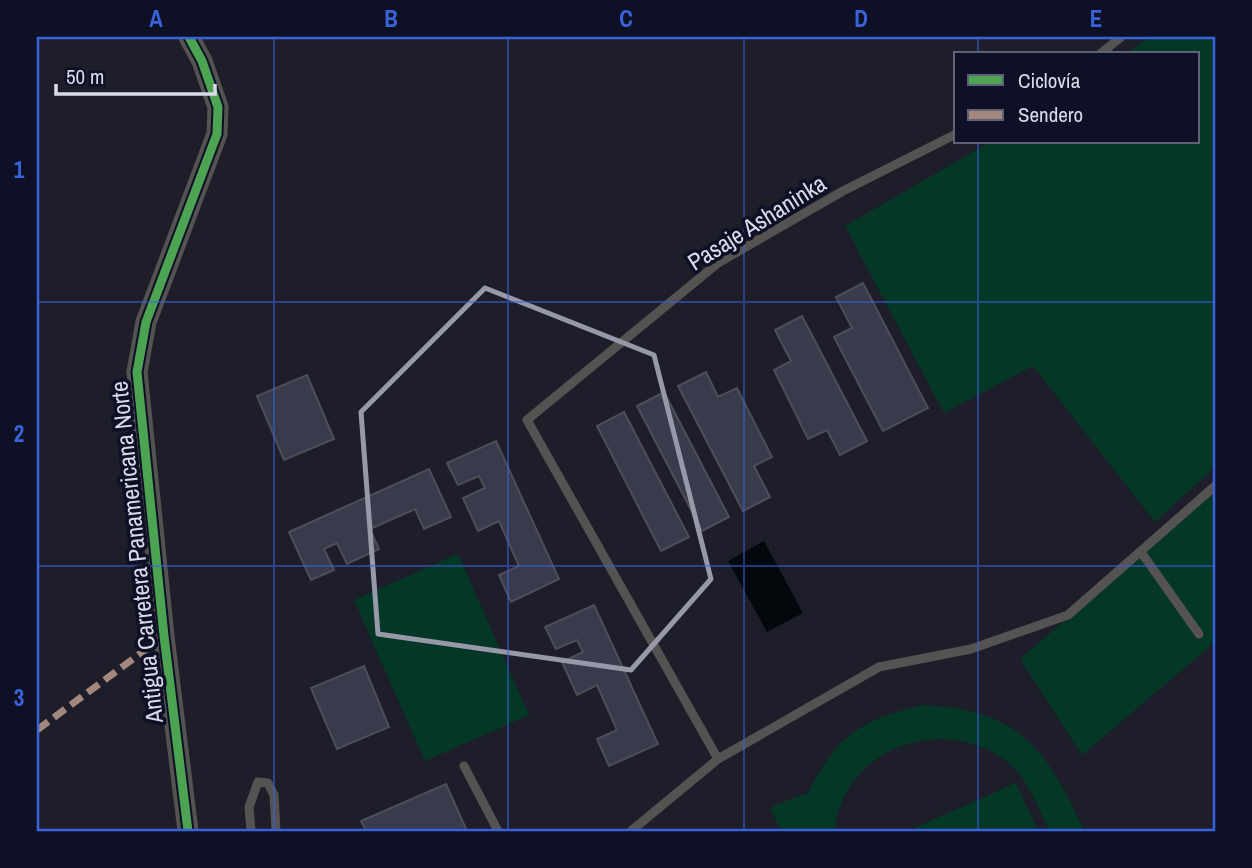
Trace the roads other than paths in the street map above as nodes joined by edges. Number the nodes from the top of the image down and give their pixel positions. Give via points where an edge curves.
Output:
1 (189, 37) edge
2 (1122, 37) edge
3 (1103, 52) edge
4 (954, 135) edge
5 (1215, 486) edge
6 (1141, 552) junction
7 (1199, 634) dead end
8 (718, 759) junction
9 (464, 766) dead end
10 (188, 831) edge
11 (251, 831) edge
12 (276, 831) edge
13 (498, 831) edge
14 (631, 831) edge

1 - 10 street, Antigua Carretera Panamericana Norte via 218,107 217,134 146,322 137,372
2 - 3 lane
4 - 8 lane, Pasaje Ashaninka via 843,191 718,263 527,420
5 - 6 lane
6 - 7 lane
6 - 8 lane via 1068,615 971,649 879,667
8 - 14 lane
9 - 13 lane
11 - 12 lane via 249,807 258,782 268,783 274,795

